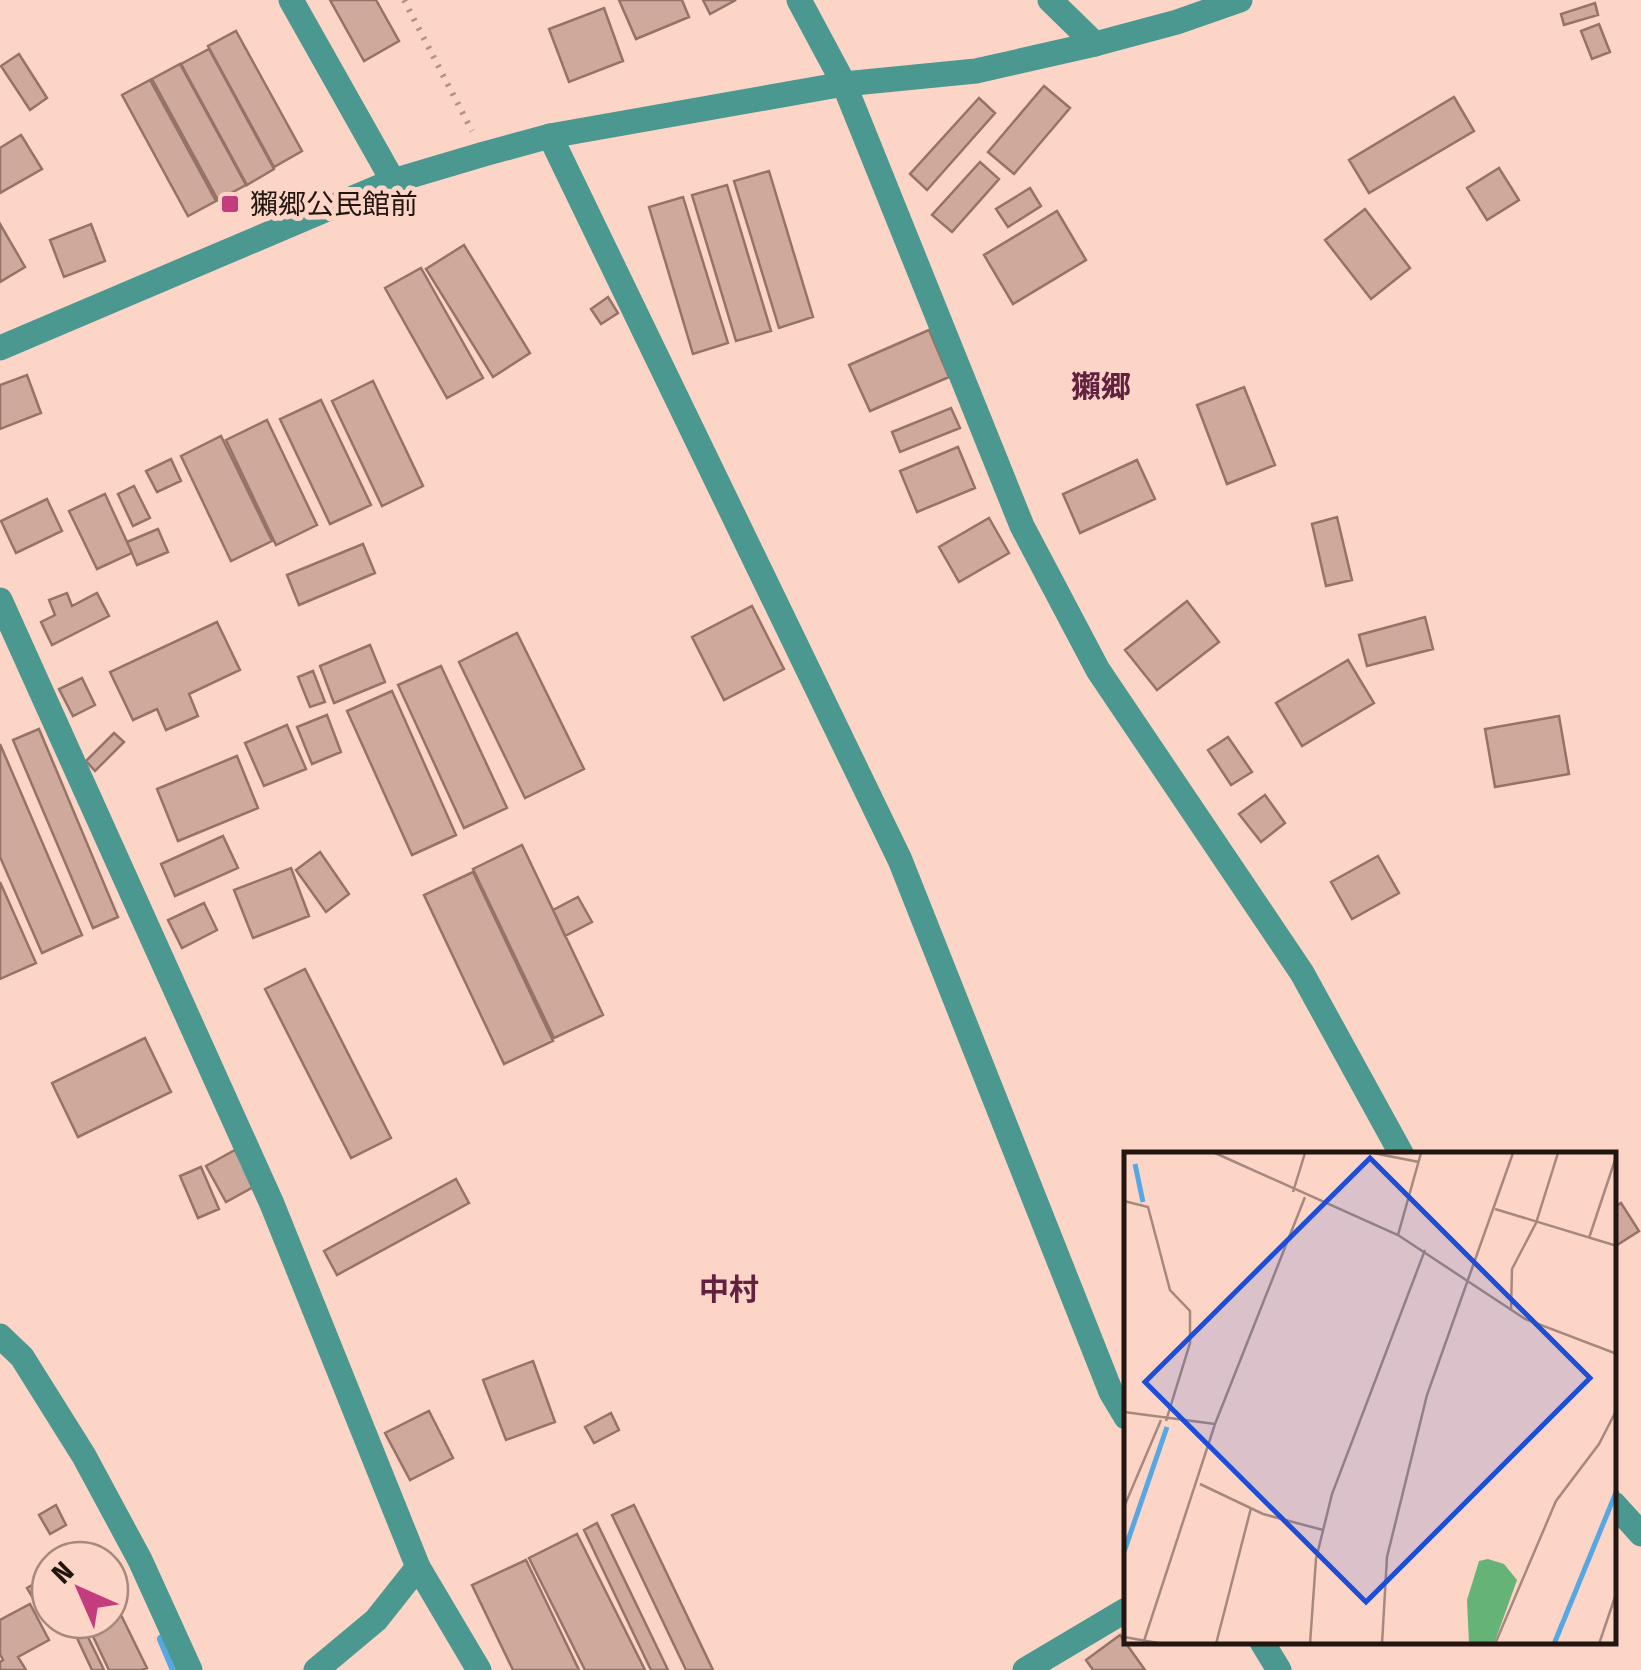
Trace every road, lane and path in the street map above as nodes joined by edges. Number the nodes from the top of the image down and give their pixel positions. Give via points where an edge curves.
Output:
1 (292, 0) edge
2 (404, 0) edge
3 (800, 0) edge
4 (1050, 0) edge
5 (1240, 0) edge
6 (1095, 44) junction
7 (844, 84) junction
8 (550, 136) junction
9 (484, 154) junction
10 (393, 181) junction
11 (0, 348) edge
12 (0, 600) edge
13 (1400, 1152) edge
14 (0, 1336) edge
15 (1124, 1414) edge
16 (1616, 1506) edge
17 (1641, 1534) edge
18 (418, 1567) junction
19 (1124, 1611) edge
20 (1264, 1645) edge
21 (190, 1670) edge
22 (316, 1670) edge
23 (479, 1670) edge
24 (1025, 1670) edge
25 (1279, 1670) edge

1 - 10 street
2 - 9 path
3 - 7 street
4 - 6 street
5 - 6 street
6 - 7 street via 976,72
7 - 8 street
7 - 13 street via 1038,558 1098,670 1302,972
8 - 9 street
8 - 15 street via 900,860
9 - 10 street
10 - 11 street
12 - 18 street via 272,1204
14 - 21 street via 22,1357 84,1456
16 - 17 street
18 - 22 street via 376,1620
18 - 23 street
19 - 24 street
20 - 25 street

